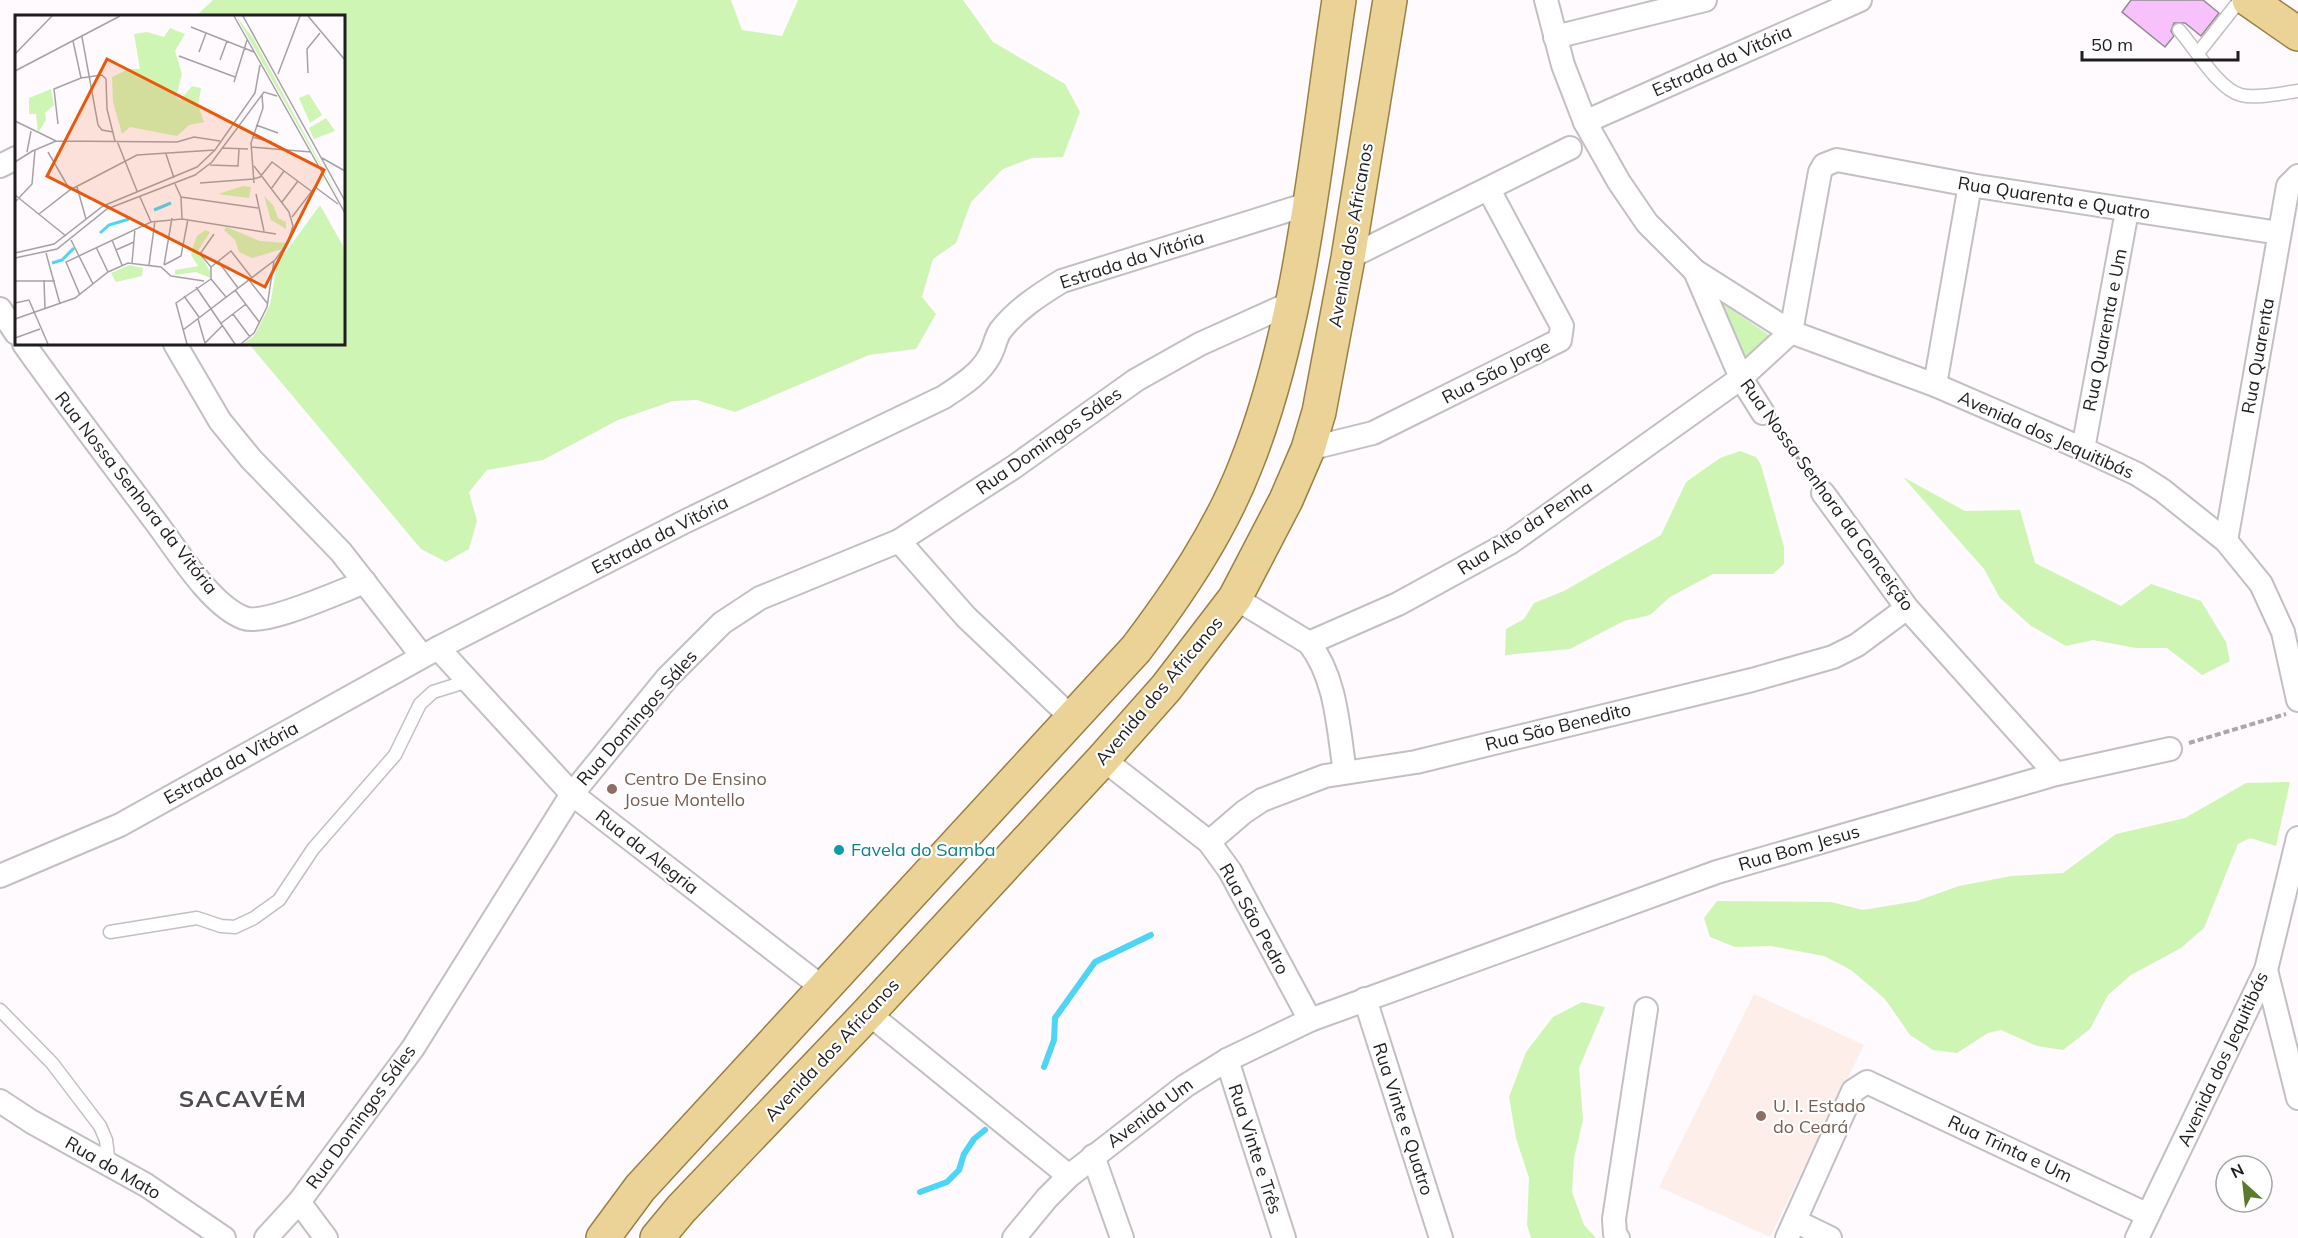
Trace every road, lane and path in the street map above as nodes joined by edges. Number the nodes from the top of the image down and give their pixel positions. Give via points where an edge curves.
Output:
1 (1339, 0) edge
2 (1390, 0) edge
3 (1546, 0) edge
4 (1705, 0) edge
5 (1860, 0) edge
6 (2240, 0) edge
7 (2249, 0) edge
8 (2179, 30) dead end
9 (2298, 34) edge
10 (1555, 37) junction
11 (2198, 52) junction
12 (2298, 91) edge
13 (1585, 122) junction
14 (1570, 148) dead end
15 (15, 158) edge
16 (0, 166) edge
17 (2298, 176) edge
18 (1970, 185) junction
19 (1489, 190) junction
20 (1308, 204) junction
21 (2127, 211) junction
22 (2279, 233) junction
23 (1348, 258) junction
24 (1695, 272) junction
25 (1292, 303) junction
26 (0, 309) edge
27 (1338, 310) junction
28 (15, 332) edge
29 (1791, 332) junction
30 (25, 345) edge
31 (176, 345) edge
32 (1741, 378) junction
33 (1935, 385) junction
34 (1763, 413) joint
35 (1308, 449) junction
36 (2083, 449) junction
37 (1823, 493) joint
38 (899, 541) junction
39 (2226, 541) junction
40 (365, 582) junction
41 (1235, 598) junction
42 (1907, 608) junction
43 (1309, 643) junction
44 (430, 652) junction
45 (468, 681) junction
46 (2293, 707) edge
47 (1073, 719) junction
48 (2170, 749) joint
49 (1103, 759) junction
50 (1345, 772) junction
51 (2056, 774) junction
52 (573, 794) junction
53 (2298, 838) edge
54 (1209, 842) junction
55 (0, 876) edge
56 (110, 932) dead end
57 (2266, 970) junction
58 (823, 988) junction
59 (1365, 999) junction
60 (1646, 1009) dead end
61 (0, 1010) edge
62 (868, 1013) junction
63 (1310, 1020) junction
64 (1227, 1059) junction
65 (2298, 1098) edge
66 (0, 1101) edge
67 (1093, 1156) junction
68 (109, 1165) junction
69 (1069, 1176) junction
70 (299, 1202) junction
71 (2148, 1215) junction
72 (1791, 1230) edge
73 (224, 1238) edge
74 (266, 1238) edge
75 (326, 1238) edge
76 (603, 1238) edge
77 (657, 1238) edge
78 (1014, 1238) edge
79 (1122, 1238) edge
80 (1284, 1238) edge
81 (1441, 1238) edge
82 (1618, 1238) edge
83 (1830, 1238) edge
84 (2138, 1238) edge

1 - 20 main road
2 - 23 main road, Avenida dos Africanos
3 - 10 street, Rua Nossa Senhora da Conceição
4 - 10 street
5 - 13 street, Estrada da Vitória
6 - 11 lane
7 - 9 main road
8 - 11 lane
10 - 13 street, Rua Nossa Senhora da Conceição
11 - 12 lane via 2221,83 2243,96
13 - 24 street, Rua Nossa Senhora da Conceição via 1647,223
14 - 19 street
15 - 16 street
17 - 22 street, Rua Quarenta via 2288,186
18 - 21 street, Rua Quarenta e Quatro
18 - 29 street, Rua Quarenta e Quatro via 1829,161 1820,172
18 - 33 street
19 - 23 street
19 - 35 street, Rua São Jorge via 1562,326 1560,340 1373,433
20 - 25 main road
20 - 44 street, Estrada da Vitória via 1062,281 1017,314 999,332 988,358 969,381 944,398 686,521
21 - 22 street, Rua Quarenta e Quatro
21 - 36 street, Rua Quarenta e Um
22 - 39 street, Rua Quarenta
23 - 27 main road, Avenida dos Africanos
24 - 29 street, Avenida dos Jequitibás
24 - 32 street, Rua Nossa Senhora da Conceição
25 - 27 main road
25 - 38 street, Rua Domingos Sáles via 1200,344 1136,380
25 - 47 main road via 1265,413 1245,468 1217,526 1193,571 1166,609
26 - 28 street
27 - 35 main road, Avenida dos Africanos
29 - 32 street, Rua Alto da Penha
29 - 33 street, Avenida dos Jequitibás
30 - 40 street, Rua Nossa Senhora da Vitória via 207,588 226,607 244,618 263,619
31 - 40 street, Rua da Alegria via 220,421
32 - 34 street, Rua Nossa Senhora da Conceição
32 - 43 street, Rua Alto da Penha via 1511,542 1398,603
33 - 36 street, Avenida dos Jequitibás
34 - 37 path, Rua Nossa Senhora da Conceição
35 - 41 main road, Avenida dos Africanos via 1263,549
36 - 39 street, Avenida dos Jequitibás via 2162,490
37 - 42 street, Rua Nossa Senhora da Conceição
38 - 47 street via 966,617
38 - 52 street, Rua Domingos Sáles via 760,597 722,623 667,678
39 - 46 street, Avenida dos Jequitibás via 2272,603 2283,632
40 - 44 street, Rua da Alegria
41 - 43 street
41 - 49 main road, Avenida dos Africanos via 1166,688
42 - 50 street, Rua São Benedito via 1857,645 1823,660 1427,759
42 - 51 street, Rua Nossa Senhora da Conceição
43 - 50 street via 1329,675
44 - 45 street, Rua da Alegria
44 - 55 street, Estrada da Vitória via 120,825
45 - 52 street, Rua da Alegria
45 - 56 lane via 433,692 420,704 395,755 313,849 279,900 254,918 235,927 197,918
46 - 48 path
47 - 58 main road
48 - 51 street, Rua Bom Jesus
49 - 54 street, Rua São Pedro
49 - 62 main road, Avenida dos Africanos
50 - 54 street, Rua São Benedito via 1262,800
51 - 59 street, Rua Bom Jesus via 1717,872
52 - 58 street, Rua da Alegria
52 - 70 street, Rua Domingos Sáles via 413,1048
53 - 57 street, Avenida dos Jequitibás
54 - 63 street, Rua São Pedro via 1230,871
57 - 65 street
57 - 71 street, Avenida dos Jequitibás
58 - 76 main road via 640,1188
59 - 63 street, Rua Bom Jesus
59 - 81 street, Rua Vinte e Quatro
60 - 82 street via 1614,1219
61 - 68 lane via 52,1063 100,1126
62 - 69 street
62 - 77 main road, Avenida dos Africanos
63 - 64 street, Avenida Um
64 - 67 street, Avenida Um
64 - 80 street, Rua Vinte e Três
66 - 68 street, Rua do Mato
67 - 69 street, Avenida Um
67 - 79 street
68 - 73 street, Rua do Mato via 147,1185
69 - 78 street, Avenida Um
70 - 74 street, Rua Domingos Sáles
70 - 75 street
71 - 72 street, Rua Trinta e Um via 1872,1083 1863,1083 1853,1092
71 - 84 street, Avenida dos Jequitibás
72 - 83 street

